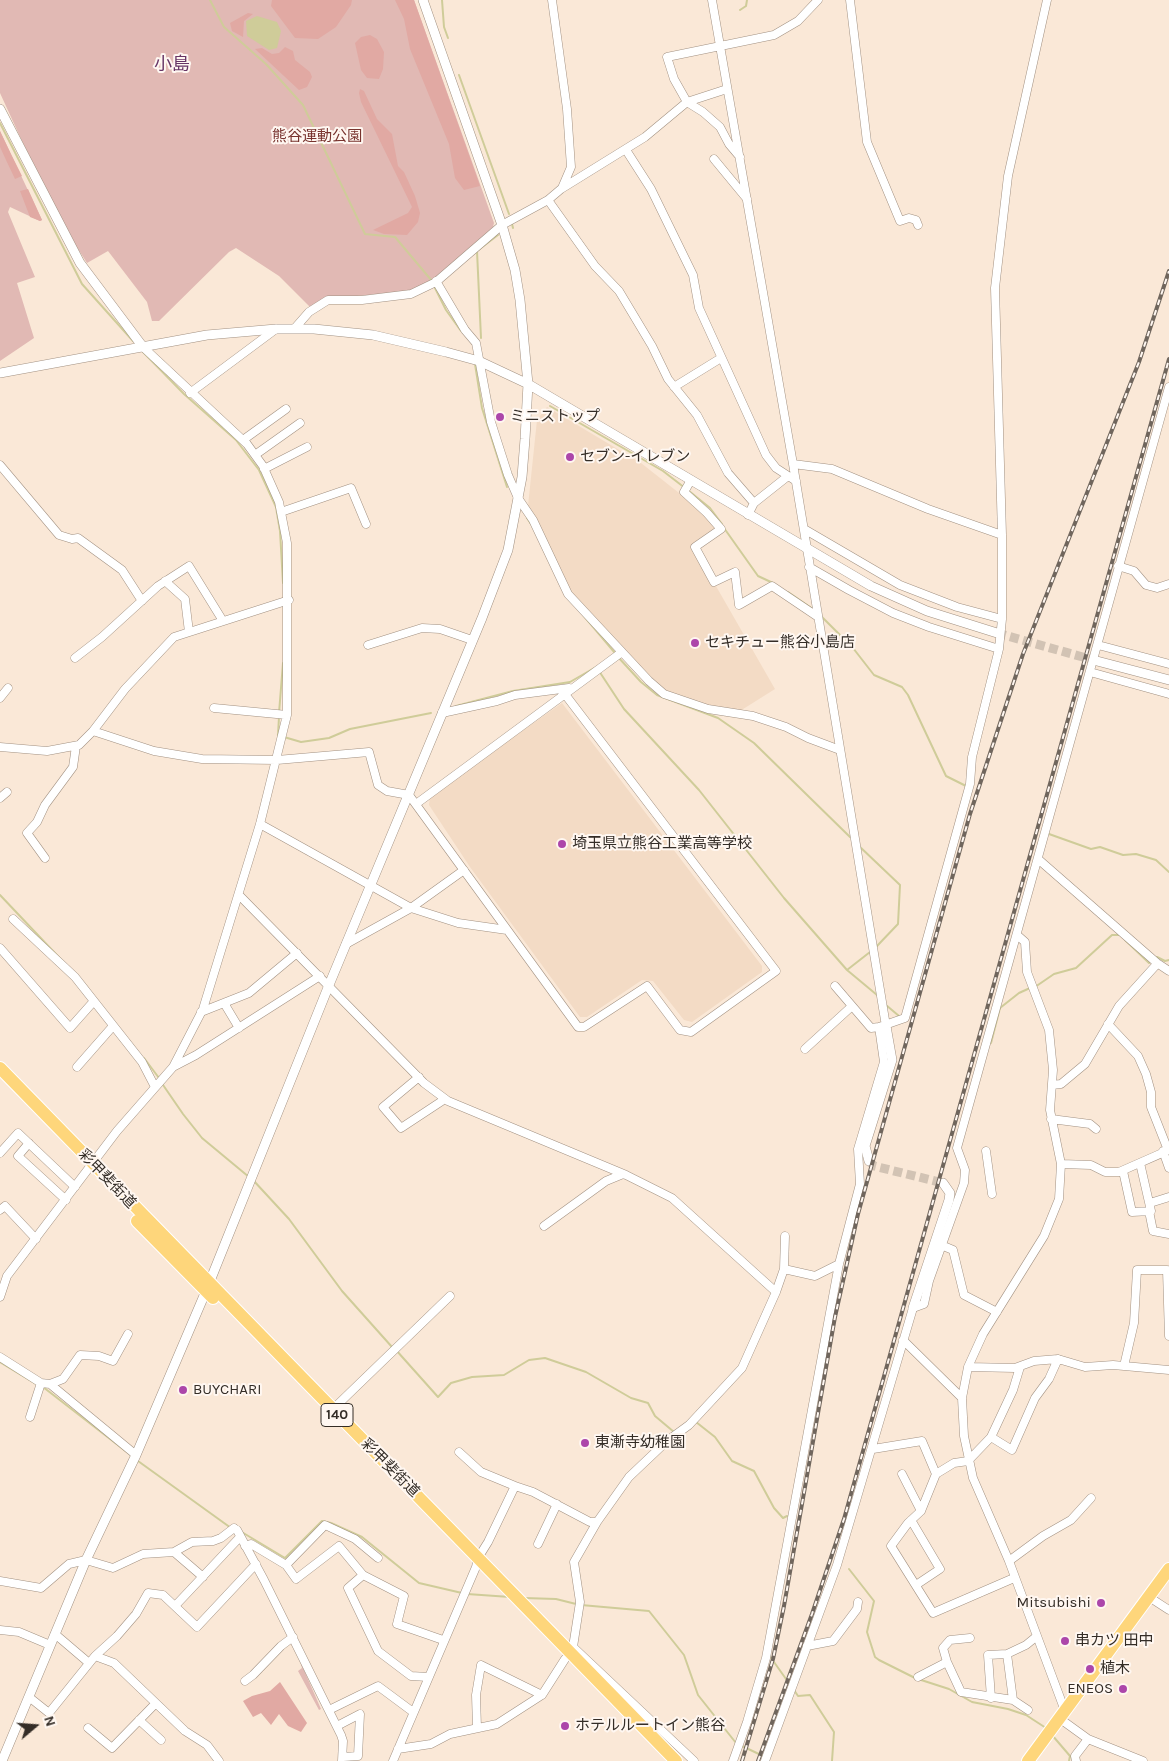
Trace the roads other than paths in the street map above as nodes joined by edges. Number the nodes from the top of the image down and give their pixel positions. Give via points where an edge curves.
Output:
1 (424, 0) edge
2 (552, 0) edge
3 (712, 0) edge
4 (818, 0) edge
5 (850, 0) edge
6 (1047, 0) edge
7 (720, 45) junction
8 (727, 89) junction
9 (687, 102) junction
10 (0, 110) edge
11 (626, 150) junction
12 (714, 159) dead end
13 (741, 159) junction
14 (561, 189) junction
15 (548, 200) junction
16 (749, 201) junction
17 (502, 225) junction
18 (918, 225) dead end
19 (434, 283) junction
20 (296, 328) junction
21 (276, 329) junction
22 (143, 347) junction
23 (721, 358) junction
24 (476, 360) junction
25 (0, 373) edge
26 (528, 384) junction
27 (674, 387) junction
28 (1169, 387) edge
29 (190, 393) junction
30 (286, 409) dead end
31 (300, 423) dead end
32 (243, 440) junction
33 (307, 447) dead end
34 (255, 455) junction
35 (793, 464) junction
36 (0, 465) edge
37 (264, 469) junction
38 (788, 476) junction
39 (796, 481) junction
40 (688, 485) junction
41 (518, 498) junction
42 (754, 503) junction
43 (281, 512) junction
44 (748, 515) junction
45 (366, 524) dead end
46 (804, 529) junction
47 (1002, 535) junction
48 (807, 550) junction
49 (1118, 566) junction
50 (810, 567) junction
51 (165, 581) junction
52 (1169, 584) edge
53 (288, 600) junction
54 (142, 601) junction
55 (818, 617) junction
56 (1002, 619) junction
57 (223, 621) junction
58 (189, 632) junction
59 (997, 633) tunnel mouth
60 (472, 640) junction
61 (368, 644) dead end
62 (1098, 645) junction
63 (999, 649) junction
64 (622, 652) junction
65 (75, 658) dead end
66 (1097, 661) tunnel mouth
67 (1169, 664) edge
68 (1090, 672) junction
69 (1169, 680) edge
70 (8, 688) dead end
71 (568, 690) junction
72 (1169, 694) edge
73 (0, 698) edge
74 (214, 708) dead end
75 (442, 713) junction
76 (286, 715) junction
77 (93, 731) junction
78 (0, 746) edge
79 (76, 746) junction
80 (840, 750) junction
81 (277, 760) junction
82 (7, 792) dead end
83 (409, 795) junction
84 (0, 798) edge
85 (416, 804) junction
86 (260, 824) junction
87 (46, 858) dead end
88 (1038, 859) junction
89 (464, 870) junction
90 (372, 885) junction
91 (240, 895) junction
92 (411, 908) junction
93 (13, 919) dead end
94 (507, 930) junction
95 (1017, 935) junction
96 (346, 944) junction
97 (0, 948) edge
98 (297, 953) junction
99 (1155, 962) junction
100 (1169, 971) edge
101 (320, 976) junction
102 (329, 985) junction
103 (835, 986) dead end
104 (94, 1001) junction
105 (224, 1003) junction
106 (851, 1007) junction
107 (201, 1012) junction
108 (1108, 1024) junction
109 (113, 1026) junction
110 (882, 1026) junction
111 (239, 1028) junction
112 (805, 1048) dead end
113 (77, 1066) dead end
114 (173, 1067) junction
115 (0, 1068) edge
116 (418, 1077) junction
117 (0, 1079) edge
118 (1052, 1085) junction
119 (156, 1086) junction
120 (445, 1099) junction
121 (1051, 1119) junction
122 (1096, 1129) dead end
123 (29, 1143) junction
124 (1167, 1150) edge
125 (986, 1151) dead end
126 (0, 1153) edge
127 (869, 1161) dead end
128 (1061, 1164) junction
129 (1140, 1164) junction
130 (91, 1168) junction
131 (1169, 1168) edge
132 (1123, 1171) junction
133 (623, 1174) junction
134 (943, 1183) dead end
135 (75, 1187) junction
136 (992, 1194) dead end
137 (1169, 1197) edge
138 (66, 1200) junction
139 (1149, 1207) junction
140 (1, 1208) edge
141 (544, 1226) dead end
142 (1169, 1234) edge
143 (785, 1236) dead end
144 (36, 1239) junction
145 (941, 1245) junction
146 (839, 1264) junction
147 (784, 1269) junction
148 (1168, 1272) edge
149 (208, 1287) junction
150 (776, 1292) junction
151 (450, 1296) dead end
152 (0, 1297) edge
153 (913, 1308) junction
154 (997, 1312) junction
155 (128, 1334) dead end
156 (1169, 1336) edge
157 (903, 1340) junction
158 (0, 1357) edge
159 (1058, 1359) junction
160 (1124, 1366) junction
161 (968, 1367) junction
162 (1020, 1367) junction
163 (1169, 1370) edge
164 (40, 1383) junction
165 (50, 1384) junction
166 (962, 1398) junction
167 (332, 1410) junction
168 (30, 1417) dead end
169 (991, 1437) junction
170 (873, 1449) junction
171 (459, 1452) dead end
172 (136, 1455) junction
173 (968, 1461) junction
174 (902, 1474) dead end
175 (936, 1474) junction
176 (515, 1486) junction
177 (1091, 1498) dead end
178 (557, 1504) junction
179 (921, 1511) junction
180 (911, 1520) junction
181 (597, 1522) junction
182 (237, 1532) junction
183 (538, 1544) dead end
184 (245, 1546) junction
185 (174, 1552) junction
186 (378, 1558) dead end
187 (86, 1560) junction
188 (1009, 1561) junction
189 (477, 1562) junction
190 (1169, 1563) edge
191 (256, 1564) junction
192 (286, 1565) junction
193 (1165, 1574) edge
194 (363, 1575) junction
195 (203, 1577) junction
196 (1014, 1578) junction
197 (0, 1581) edge
198 (916, 1586) junction
199 (1149, 1597) junction
200 (858, 1602) dead end
201 (176, 1606) junction
202 (1169, 1610) edge
203 (0, 1630) edge
204 (55, 1634) junction
205 (1037, 1636) junction
206 (293, 1637) junction
207 (970, 1638) dead end
208 (443, 1640) junction
209 (50, 1645) junction
210 (807, 1646) junction
211 (569, 1653) junction
212 (1007, 1654) junction
213 (95, 1656) junction
214 (947, 1662) junction
215 (89, 1663) junction
216 (428, 1677) junction
217 (918, 1677) dead end
218 (245, 1681) dead end
219 (542, 1694) junction
220 (29, 1697) junction
221 (991, 1698) junction
222 (1012, 1700) junction
223 (155, 1704) junction
224 (329, 1710) junction
225 (1028, 1710) dead end
226 (413, 1712) junction
227 (139, 1720) junction
228 (1056, 1723) junction
229 (337, 1726) junction
230 (88, 1728) dead end
231 (477, 1728) junction
232 (1088, 1739) junction
233 (161, 1740) dead end
234 (398, 1749) junction
235 (342, 1759) edge
236 (2, 1761) edge
237 (220, 1761) edge
238 (392, 1761) edge
239 (665, 1761) edge
240 (676, 1761) edge
241 (694, 1761) edge
242 (733, 1761) edge
243 (766, 1761) edge
244 (1028, 1761) edge
245 (1076, 1761) edge
246 (1144, 1761) edge

1 - 17 street
2 - 14 street via 567,109 571,167
3 - 7 street
4 - 7 street via 798,21 774,35
5 - 18 street via 867,142 900,221 909,218 916,220
6 - 47 street via 1008,176 995,288
7 - 8 street
7 - 9 street via 667,57 674,79
8 - 9 street
8 - 13 street
9 - 11 street
9 - 13 street via 720,127
10 - 22 street via 80,263
11 - 14 street
11 - 23 street via 651,189 693,275 699,308
12 - 16 street
13 - 16 street
14 - 15 street
15 - 17 street
15 - 27 street via 596,266 619,291
16 - 35 street
17 - 19 street
17 - 26 street via 520,300
19 - 20 street via 411,294 328,300 309,312
19 - 24 street via 476,343
20 - 21 street
20 - 24 street via 373,335
21 - 22 street
21 - 29 street
22 - 25 street
22 - 29 street
23 - 27 street
23 - 38 street via 766,455
24 - 26 street
24 - 41 street via 491,422
26 - 40 street
26 - 41 street
27 - 42 street via 697,415 728,473
28 - 49 street
29 - 32 street
30 - 32 street
31 - 34 street
32 - 34 street
33 - 37 street
34 - 37 street
35 - 39 street
35 - 47 street via 832,469
36 - 54 street via 59,535 78,538 122,570
37 - 43 street
38 - 39 street
38 - 42 street
39 - 46 street
40 - 44 street
40 - 55 street via 721,529 695,547 714,582 735,572 739,605 772,586
41 - 60 street via 508,550
41 - 64 street via 533,520 568,594
42 - 44 street
43 - 45 street via 351,488
43 - 53 street via 287,544
44 - 48 street
46 - 48 street
46 - 56 street via 900,585 957,607
47 - 56 street
48 - 50 street
48 - 59 street via 896,599
49 - 52 street via 1134,571 1146,586 1157,588
49 - 62 street
50 - 55 street
50 - 63 street via 893,613
51 - 54 street
51 - 57 street via 188,566
51 - 58 street via 185,599
53 - 57 street
53 - 76 street
54 - 65 street
55 - 80 street
56 - 63 street
57 - 58 street
58 - 77 street via 174,637 125,689
60 - 61 street via 440,629 422,628
60 - 75 street
62 - 67 street
62 - 68 street
63 - 110 street via 972,757 970,784 905,1018
64 - 71 street
64 - 80 street via 664,694 708,709 754,716
66 - 69 street
68 - 72 street
68 - 88 street
70 - 73 street
71 - 75 street via 515,695
71 - 85 street
71 - 94 street via 776,972 691,1032 680,1030 647,986 584,1027 578,1027
74 - 76 street
75 - 83 street
76 - 81 street
77 - 79 street
77 - 81 street via 154,751 202,759
78 - 79 street via 47,750
79 - 87 street via 73,767 27,833
80 - 110 street
81 - 83 street via 369,752 378,785 387,792
81 - 86 street
82 - 84 street
83 - 85 street
83 - 90 street
85 - 89 street
86 - 90 street
86 - 91 street
88 - 95 street
88 - 99 street
89 - 92 street
89 - 94 street
90 - 92 street
90 - 96 street
91 - 98 street
91 - 107 street
92 - 94 street via 458,922
92 - 96 street
93 - 104 street via 75,977
95 - 118 street via 1025,942 1027,972 1048,1025
95 - 145 street via 958,1148 965,1170 964,1183
96 - 102 street
97 - 104 street via 70,1028
98 - 101 street
98 - 105 street via 249,993
99 - 100 street
99 - 108 street
101 - 102 street
101 - 111 street
102 - 116 street
102 - 149 street
103 - 106 street
104 - 109 street
105 - 107 street
105 - 111 street
106 - 110 street via 871,1028
106 - 112 street
107 - 114 street
108 - 118 street via 1084,1064 1061,1084
108 - 124 street via 1138,1056 1151,1092 1151,1107
109 - 113 street
109 - 119 street via 142,1062
110 - 127 street via 892,1060 866,1146
110 - 146 street via 884,1062 858,1149 860,1184
111 - 114 street
114 - 119 street
115 - 130 highway, 彩甲斐街道 / 140
116 - 120 street
116 - 120 street via 383,1107 401,1128
117 - 130 highway, 彩甲斐街道 / 140
118 - 121 street
119 - 130 street via 117,1130
120 - 133 street
121 - 122 street via 1090,1124
121 - 128 street
123 - 126 street via 18,1133
123 - 135 street
123 - 138 street via 18,1156
124 - 129 street
124 - 131 street
125 - 136 street
128 - 132 street via 1091,1164 1105,1172
128 - 154 street via 1058,1198 1044,1236
129 - 132 street
129 - 139 street
130 - 135 street
130 - 149 highway, 彩甲斐街道 / 140
132 - 139 street via 1132,1212
133 - 141 street via 606,1181
133 - 150 street via 672,1198
134 - 153 street via 950,1193 949,1200
135 - 138 street
137 - 139 street
138 - 144 street
139 - 142 street via 1154,1231
140 - 144 street via 5,1206
143 - 147 street
144 - 152 street via 7,1276
145 - 153 street via 924,1304
145 - 154 street via 953,1250 964,1295
146 - 147 street via 815,1276
146 - 242 street via 766,1658
147 - 150 street
148 - 156 street
148 - 160 street via 1137,1270 1134,1323
149 - 167 highway, 彩甲斐街道 / 140
149 - 172 street
149 - 189 highway, 彩甲斐街道 / 140
150 - 181 street via 742,1368 680,1432 629,1477
151 - 167 street
153 - 157 street
154 - 161 street
155 - 165 street via 113,1361 80,1355 62,1379
157 - 166 street
157 - 170 street
158 - 164 street
159 - 160 street via 1085,1367
159 - 162 street via 1034,1361
159 - 169 street via 1035,1398 1012,1450
160 - 163 street
161 - 162 street
161 - 166 street
162 - 169 street
164 - 165 street
164 - 168 street
165 - 172 street
166 - 173 street
167 - 189 highway, 彩甲斐街道 / 140
169 - 173 street
170 - 175 street via 922,1441
170 - 210 street via 837,1565
171 - 176 street via 481,1472
172 - 187 street
173 - 175 street via 954,1463
173 - 188 street
174 - 179 street
175 - 179 street
176 - 178 street
176 - 189 street
177 - 188 street via 1071,1520
178 - 181 street via 590,1522
178 - 183 street
179 - 180 street
180 - 198 street via 891,1546
180 - 198 street via 940,1569
181 - 211 street via 574,1562 580,1602
182 - 184 street
182 - 185 street via 213,1541 192,1542
182 - 195 street
184 - 191 street
184 - 192 street via 251,1544
185 - 187 street via 143,1554 113,1568
185 - 195 street
186 - 192 street via 355,1539 324,1525
187 - 197 street via 69,1564 41,1588
187 - 204 street
188 - 196 street
189 - 208 street
189 - 211 highway, 彩甲斐街道 / 140
190 - 193 street
191 - 201 street via 198,1627
191 - 206 street
192 - 194 street via 296,1579 339,1546
193 - 199 highway
194 - 208 street via 404,1596 397,1624
194 - 216 street via 348,1588 378,1651 411,1676
195 - 201 street
196 - 198 street via 933,1613
196 - 205 street
199 - 202 street
199 - 228 highway
200 - 210 street via 857,1609 832,1641
201 - 213 street via 163,1595 148,1593 118,1636
203 - 209 street via 19,1632
204 - 209 street
204 - 215 street
205 - 212 street via 1026,1646
205 - 228 street
206 - 218 street
206 - 224 street
207 - 214 street via 950,1640 943,1648
208 - 216 street
209 - 220 street
210 - 243 street
211 - 219 street
211 - 239 highway, 彩甲斐街道 / 140
211 - 240 highway, 彩甲斐街道 / 140
211 - 241 street
212 - 221 street via 988,1655
212 - 222 street
213 - 215 street
213 - 223 street via 114,1663
214 - 217 street
214 - 221 street via 961,1692
215 - 220 street via 49,1713
216 - 226 street
219 - 231 street via 497,1724
219 - 231 street via 481,1665 476,1695
220 - 236 street
221 - 222 street
222 - 225 street
223 - 227 street
223 - 237 street via 184,1731 207,1745
224 - 226 street via 378,1686
224 - 229 street
226 - 234 street
227 - 230 street via 112,1748
227 - 233 street
228 - 232 street
228 - 244 highway
229 - 235 street via 344,1741
229 - 235 street via 360,1714 358,1756
231 - 234 street via 450,1734 430,1744
232 - 245 street via 1075,1756
232 - 246 street
234 - 238 street

